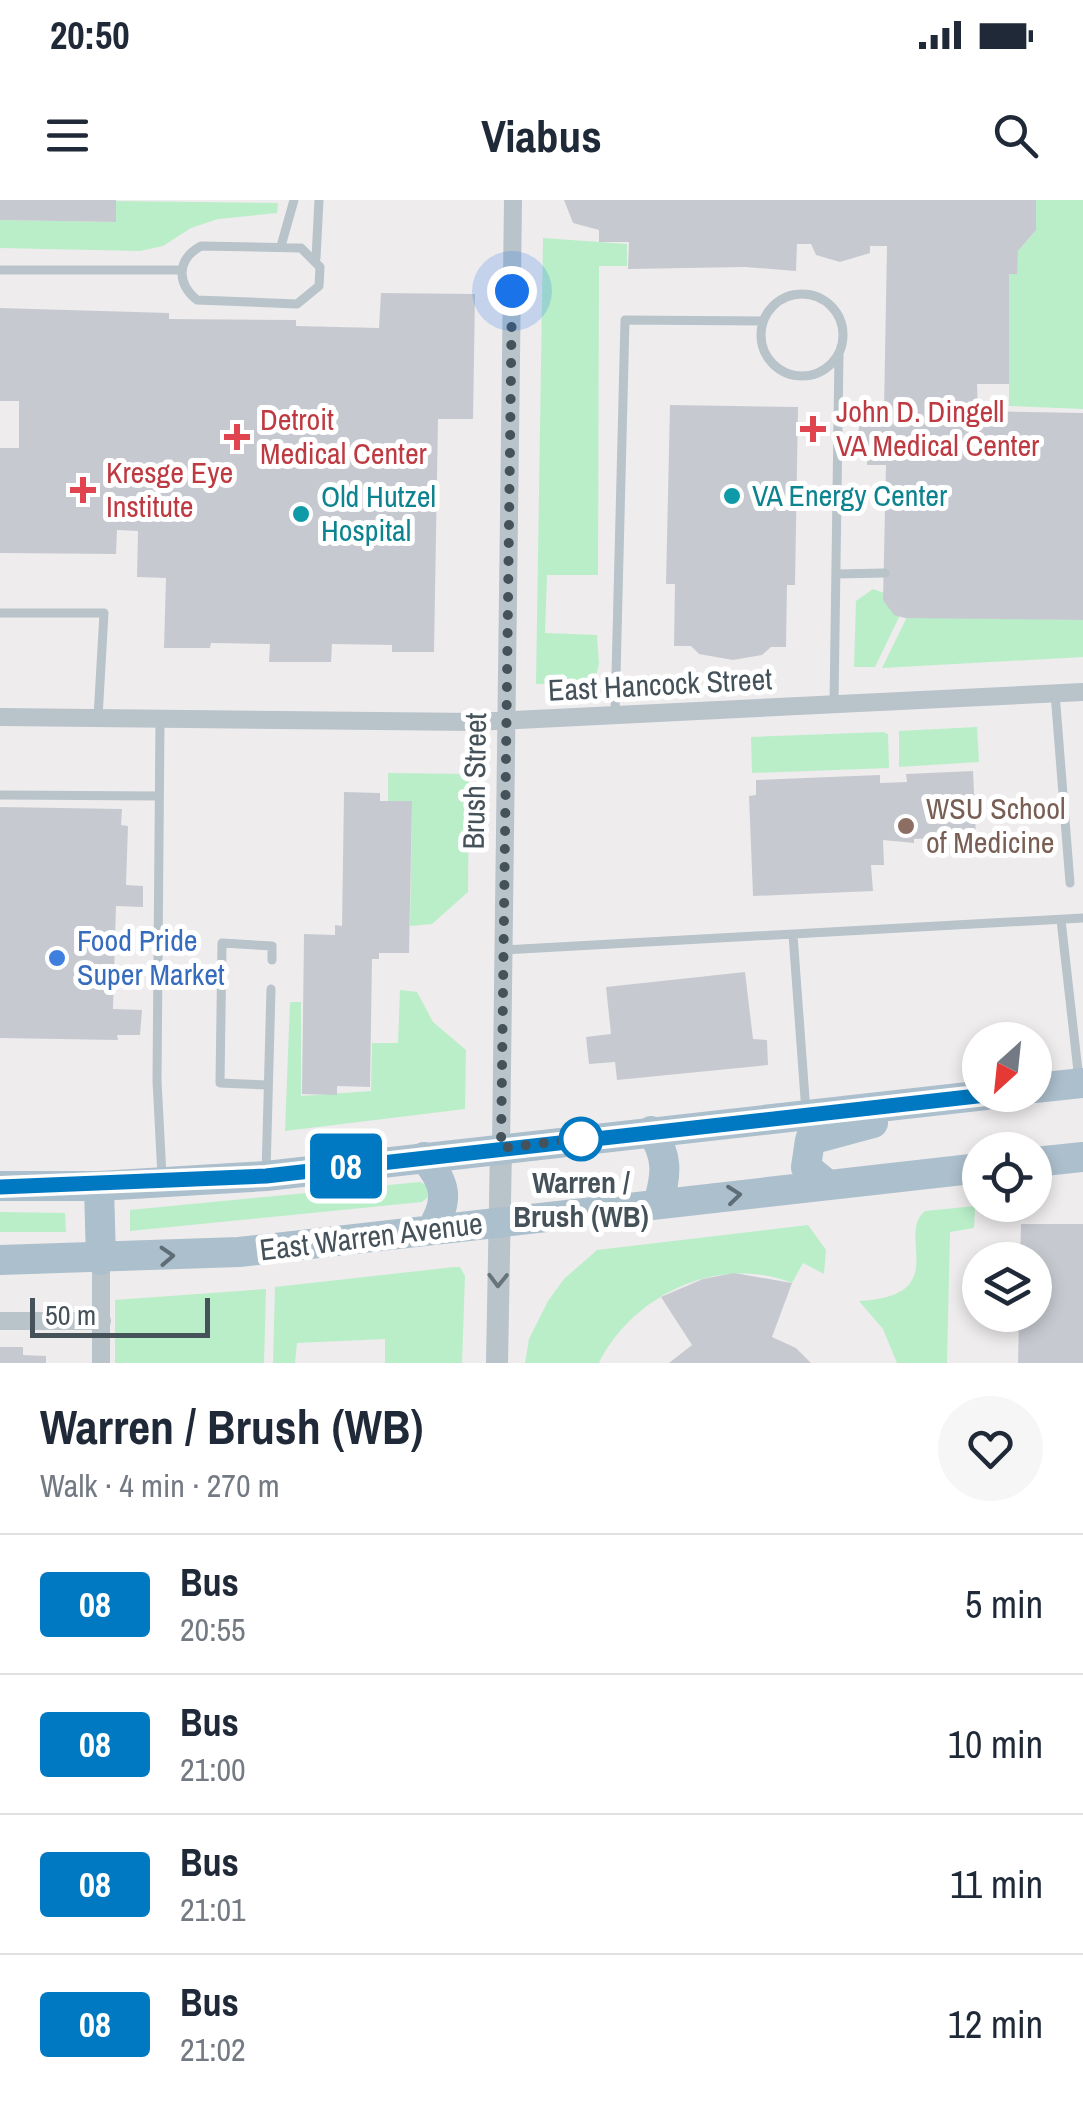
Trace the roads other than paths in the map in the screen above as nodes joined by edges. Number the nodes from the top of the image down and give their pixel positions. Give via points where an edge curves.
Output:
1 (294, 200) edge
2 (320, 200) edge
3 (513, 200) edge
4 (281, 246) junction
5 (316, 258) junction
6 (0, 270) edge
7 (182, 270) junction
8 (763, 321) junction
9 (839, 354) junction
10 (885, 573) dead end
11 (836, 574) junction
12 (0, 614) edge
13 (1083, 692) edge
14 (1056, 693) junction
15 (834, 704) junction
16 (616, 715) junction
17 (0, 717) edge
18 (98, 718) junction
19 (160, 719) junction
20 (506, 720) junction
21 (0, 794) edge
22 (160, 796) junction
23 (1070, 883) dead end
24 (1083, 918) edge
25 (1060, 920) junction
26 (793, 936) junction
27 (503, 950) junction
28 (272, 960) dead end
29 (271, 989) dead end
30 (1081, 1083) edge
31 (268, 1086) junction
32 (1052, 1086) edge
33 (962, 1098) edge
34 (938, 1102) junction
35 (807, 1115) junction
36 (650, 1131) junction
37 (501, 1148) junction
38 (424, 1157) junction
39 (1083, 1157) edge
40 (1052, 1160) edge
41 (962, 1170) edge
42 (266, 1176) junction
43 (163, 1182) junction
44 (828, 1185) junction
45 (0, 1186) edge
46 (98, 1186) junction
47 (658, 1203) junction
48 (500, 1222) junction
49 (431, 1230) junction
50 (0, 1260) edge
51 (102, 1260) junction
52 (0, 1321) edge
53 (102, 1321) junction
54 (101, 1363) edge
55 (497, 1363) edge

1 - 4 lane
2 - 5 lane
3 - 20 street, Brush Street
4 - 5 lane
4 - 7 lane via 201,246
5 - 7 lane via 319,286 297,304 206,303 189,294
6 - 7 lane
8 - 9 lane via 764,350 782,371 820,372
8 - 9 lane via 794,294 822,298 844,328
8 - 16 lane via 625,320
9 - 11 lane
10 - 11 lane
11 - 15 lane
12 - 18 lane via 104,613
13 - 14 street, East Hancock Street
14 - 15 street, East Hancock Street
14 - 23 lane
15 - 16 street, East Hancock Street
16 - 20 street, East Hancock Street
17 - 18 street, East Hancock Street
18 - 19 street, East Hancock Street
19 - 20 street, East Hancock Street
19 - 22 lane
20 - 27 street, Brush Street
21 - 22 lane
22 - 43 lane via 157,1081
24 - 25 lane
25 - 26 lane
25 - 30 lane
26 - 27 lane
26 - 35 lane
27 - 37 street, Brush Street
28 - 31 lane via 272,946 222,943 220,1083
29 - 31 lane
30 - 32 main road
31 - 42 lane
33 - 34 main road
34 - 35 main road
34 - 44 main road via 810,1140 806,1167
35 - 36 main road
36 - 37 main road
36 - 47 main road via 664,1149
37 - 38 main road
37 - 48 street, Brush Street
38 - 42 main road
38 - 49 main road via 445,1188
39 - 40 main road
41 - 44 main road, East Warren Avenue
42 - 43 main road
43 - 46 main road
47 -> 44 main road, East Warren Avenue
45 - 46 main road
46 - 51 main road
47 - 48 main road, East Warren Avenue
48 - 49 main road, East Warren Avenue
48 -> 55 street, Brush Street
51 -> 49 main road, East Warren Avenue
50 - 51 main road, East Warren Avenue
51 - 53 street
52 - 53 street
53 - 54 street

